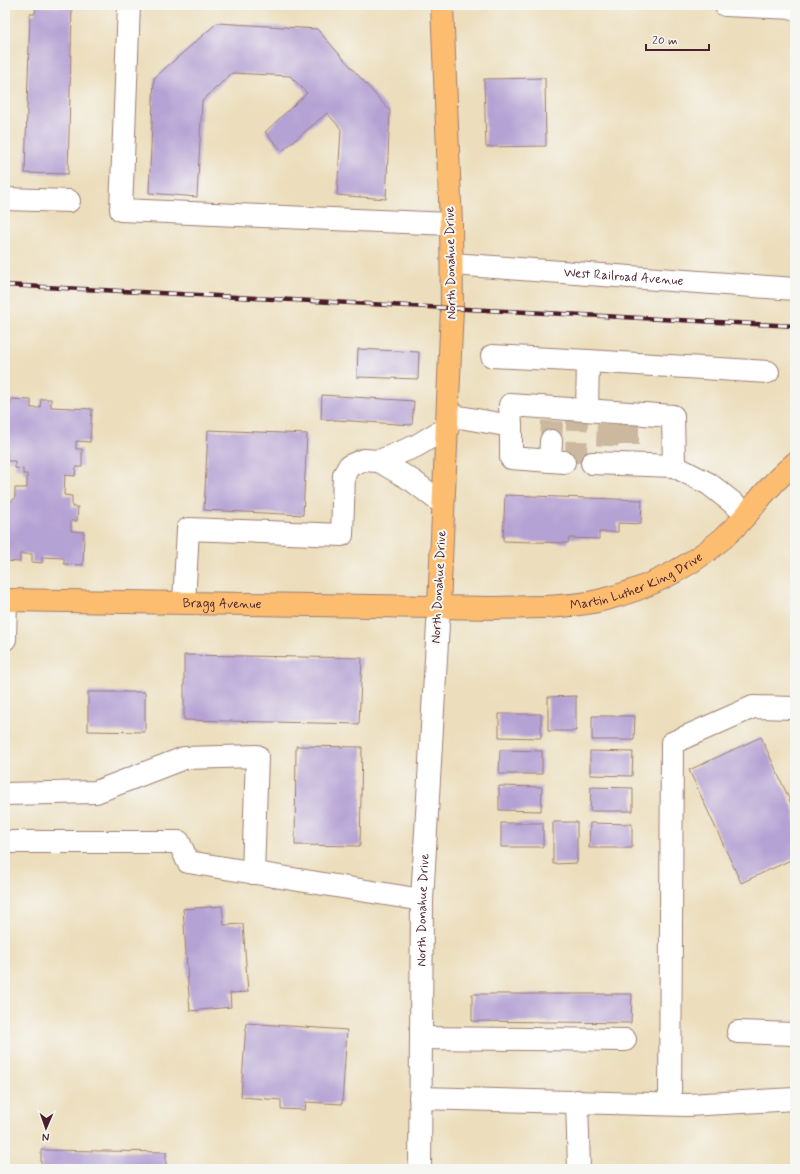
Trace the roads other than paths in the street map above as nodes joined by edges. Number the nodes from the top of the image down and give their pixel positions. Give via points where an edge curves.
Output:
1 (129, 5) edge
2 (442, 5) edge
3 (725, 5) edge
4 (795, 8) edge
5 (5, 199) edge
6 (69, 201) dead end
7 (451, 224) junction
8 (452, 264) junction
9 (795, 289) edge
10 (492, 356) dead end
11 (588, 361) junction
12 (768, 372) dead end
13 (602, 416) junction
14 (448, 421) junction
15 (511, 426) junction
16 (554, 438) junction
17 (612, 457) dead end
18 (379, 461) junction
19 (795, 462) edge
20 (674, 466) junction
21 (443, 504) junction
22 (747, 514) junction
23 (6, 600) edge
24 (184, 603) junction
25 (438, 607) junction
26 (5, 639) edge
27 (795, 708) edge
28 (5, 794) edge
29 (5, 842) edge
30 (254, 873) junction
31 (422, 900) junction
32 (738, 1032) dead end
33 (795, 1034) edge
34 (420, 1038) junction
35 (625, 1040) dead end
36 (420, 1098) junction
37 (795, 1099) edge
38 (577, 1102) junction
39 (670, 1104) junction
40 (420, 1169) edge
41 (579, 1169) edge

1 - 7 street via 121,210
2 - 7 main road, North Donahue Drive
3 - 4 street
5 - 6 street
7 - 8 main road, North Donahue Drive
8 - 9 street, West Railroad Avenue
8 - 14 main road, North Donahue Drive
10 - 11 street
11 - 12 street
11 - 13 street
13 - 16 street
13 - 20 street via 673,416
14 - 15 street
14 - 18 street via 416,446
14 - 21 main road, North Donahue Drive
15 - 16 street via 510,405
15 - 16 street via 511,458
17 - 20 street
18 - 21 street via 413,481
18 - 24 street via 363,460 349,466 344,475 342,535 188,529
19 - 22 main road, Martin Luther King Drive via 771,485
20 - 22 street via 709,484
21 - 25 main road, North Donahue Drive
22 - 25 main road, Martin Luther King Drive via 709,550 674,573 636,590 597,601 558,606
23 - 24 main road, Bragg Avenue
23 - 26 street
24 - 25 main road, Bragg Avenue
25 - 31 street, North Donahue Drive
27 - 39 street via 753,707 672,743
28 - 30 street via 96,792 184,758 257,756
29 - 30 street via 179,842 188,862
30 - 31 street
31 - 34 street, North Donahue Drive
32 - 33 street
34 - 35 street
34 - 36 street, North Donahue Drive
36 - 38 street
36 - 40 street, North Donahue Drive
37 - 39 street
38 - 39 street
38 - 41 street

